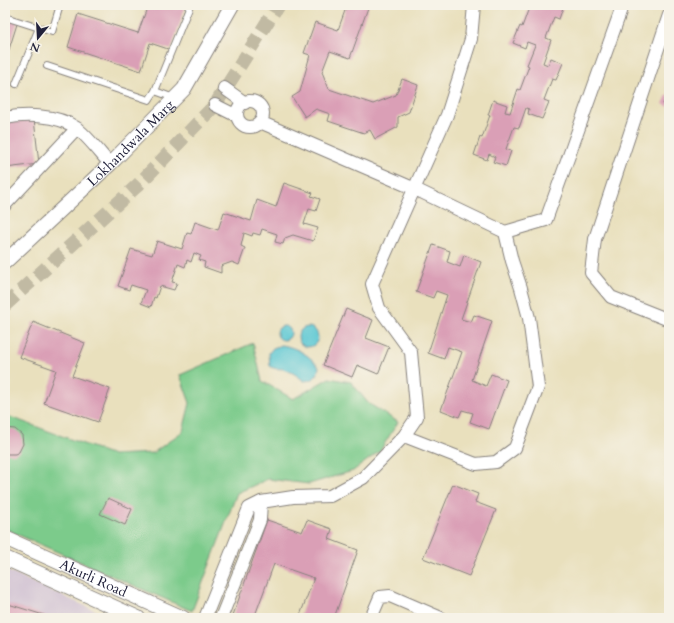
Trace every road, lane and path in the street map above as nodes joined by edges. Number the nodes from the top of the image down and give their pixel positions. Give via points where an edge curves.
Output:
1 (60, 5) edge
2 (190, 5) edge
3 (232, 5) edge
4 (474, 5) edge
5 (621, 5) edge
6 (669, 15) edge
7 (5, 17) edge
8 (39, 28) junction
9 (47, 66) dead end
10 (16, 84) dead end
11 (224, 88) dead end
12 (155, 91) junction
13 (175, 98) junction
14 (245, 103) junction
15 (215, 105) dead end
16 (237, 116) junction
17 (5, 118) edge
18 (260, 122) junction
19 (77, 128) junction
20 (110, 164) junction
21 (415, 189) junction
22 (5, 205) edge
23 (505, 232) junction
24 (5, 262) edge
25 (669, 320) edge
26 (404, 436) junction
27 (261, 502) junction
28 (11, 541) edge
29 (7, 559) edge
30 (78, 571) junction
31 (71, 588) junction
32 (138, 618) edge
33 (183, 618) edge
34 (205, 618) edge
35 (221, 618) edge
36 (371, 618) edge
37 (441, 618) edge

1 - 8 lane via 52,32
2 - 12 lane
3 - 13 street, Lokhandwala Marg via 184,89
4 - 21 street via 471,39 447,115
5 - 23 street via 546,220
6 - 25 street via 595,239 591,273 611,297
7 - 8 lane
8 - 10 lane
9 - 12 lane via 149,100
11 - 14 street
12 - 13 lane
13 - 20 street, Lokhandwala Marg
14 - 16 street via 239,108
14 - 18 street via 254,102 260,106 263,114
15 - 16 street
16 - 18 street via 245,126 254,126
17 - 19 street via 18,116 63,121
18 - 21 street
19 - 20 street
19 - 22 street
20 - 24 street, Lokhandwala Marg
21 - 23 street
21 - 26 street via 372,284 379,308 411,352 417,417
23 - 26 street via 529,318 538,387 515,448 496,462 476,464
26 - 27 street via 363,478 330,496 293,497
27 - 34 street via 249,508
27 - 35 street via 260,520
28 - 29 street
28 - 30 street, Akurli Road
29 - 31 street
30 - 31 street
30 - 33 street, Akurli Road
31 - 32 street
36 - 37 street via 380,597 384,596

